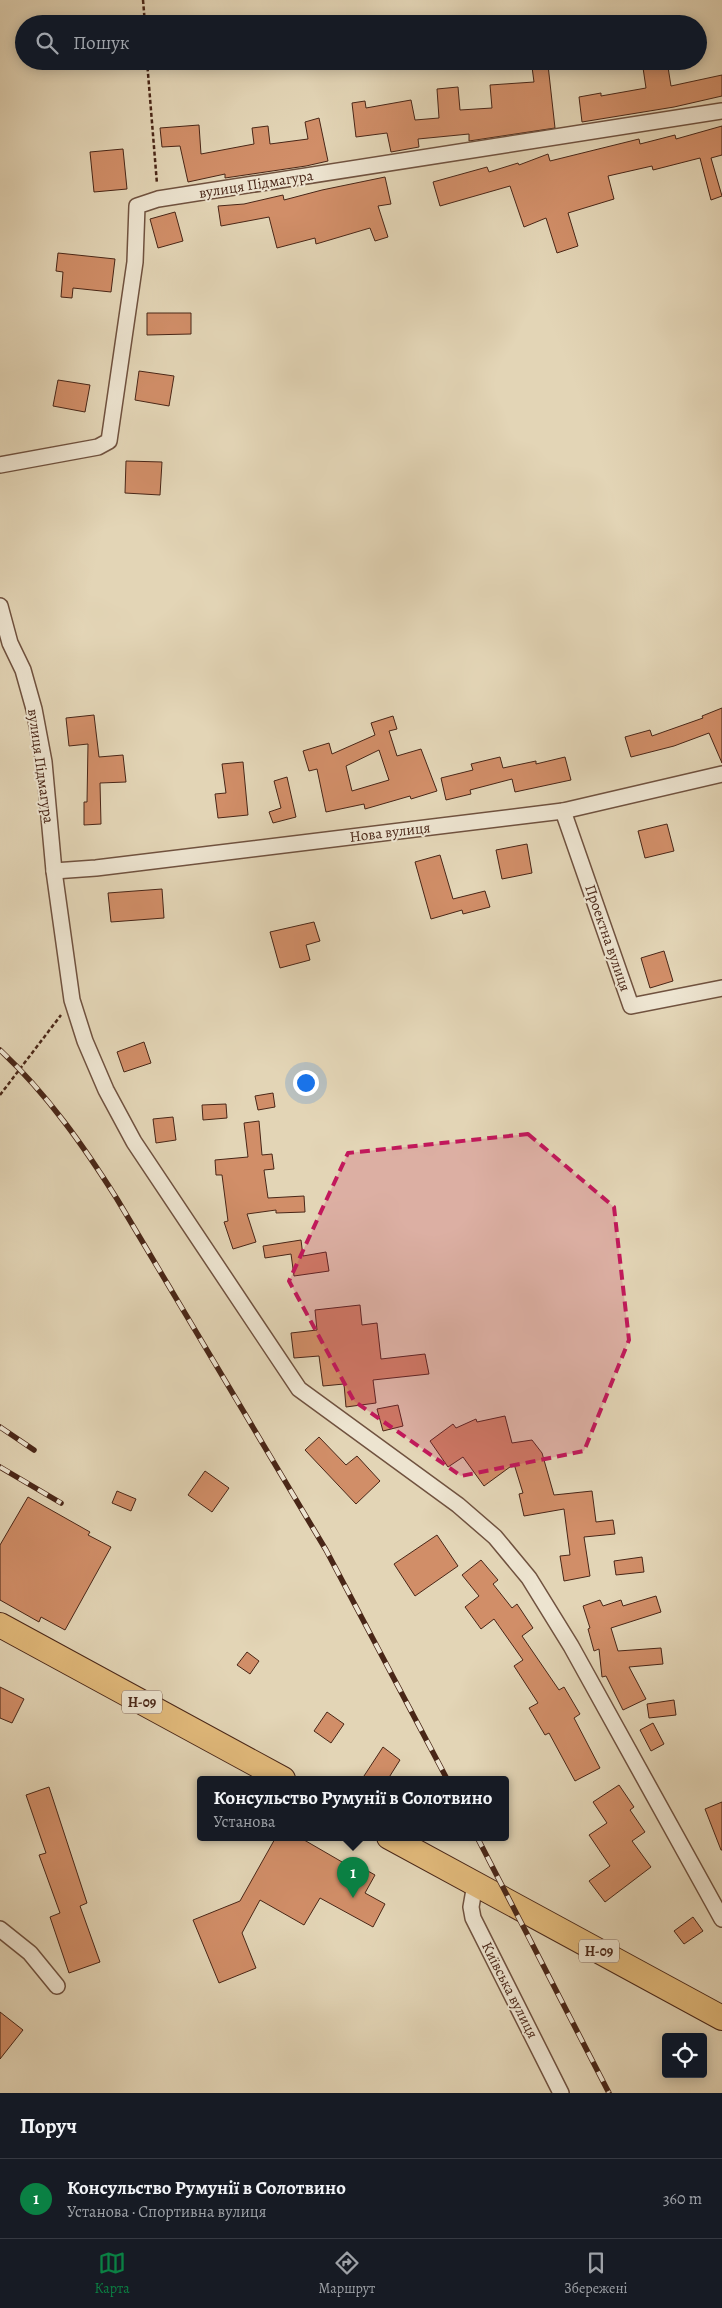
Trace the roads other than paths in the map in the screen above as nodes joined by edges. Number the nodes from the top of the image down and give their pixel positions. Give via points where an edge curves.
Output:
1 (722, 111) edge
2 (0, 465) edge
3 (0, 606) edge
4 (722, 774) edge
5 (564, 811) junction
6 (54, 871) junction
7 (722, 988) edge
8 (0, 1625) edge
9 (277, 1776) edge
10 (396, 1841) edge
11 (475, 1884) junction
12 (722, 1919) edge
13 (0, 1929) edge
14 (57, 1986) dead end
15 (722, 2018) edge
16 (561, 2093) edge

1 - 2 street, вулиця Підмагура via 158,199 137,206 135,262 109,441 98,447
3 - 6 street, вулиця Підмагура via 34,709 44,762
4 - 5 street, Нова вулиця
5 - 6 street, Нова вулиця
5 - 7 street, Проектна вулиця via 631,1006
6 - 12 street, вулиця Підмагура via 72,1000 106,1090 134,1142 298,1389 458,1505 495,1537 529,1578 571,1646
8 - 9 main road, Н-09
10 - 11 main road, Н-09
11 - 15 main road, Н-09
11 - 16 street, Київська вулиця via 471,1907 473,1918
13 - 14 street via 30,1953

